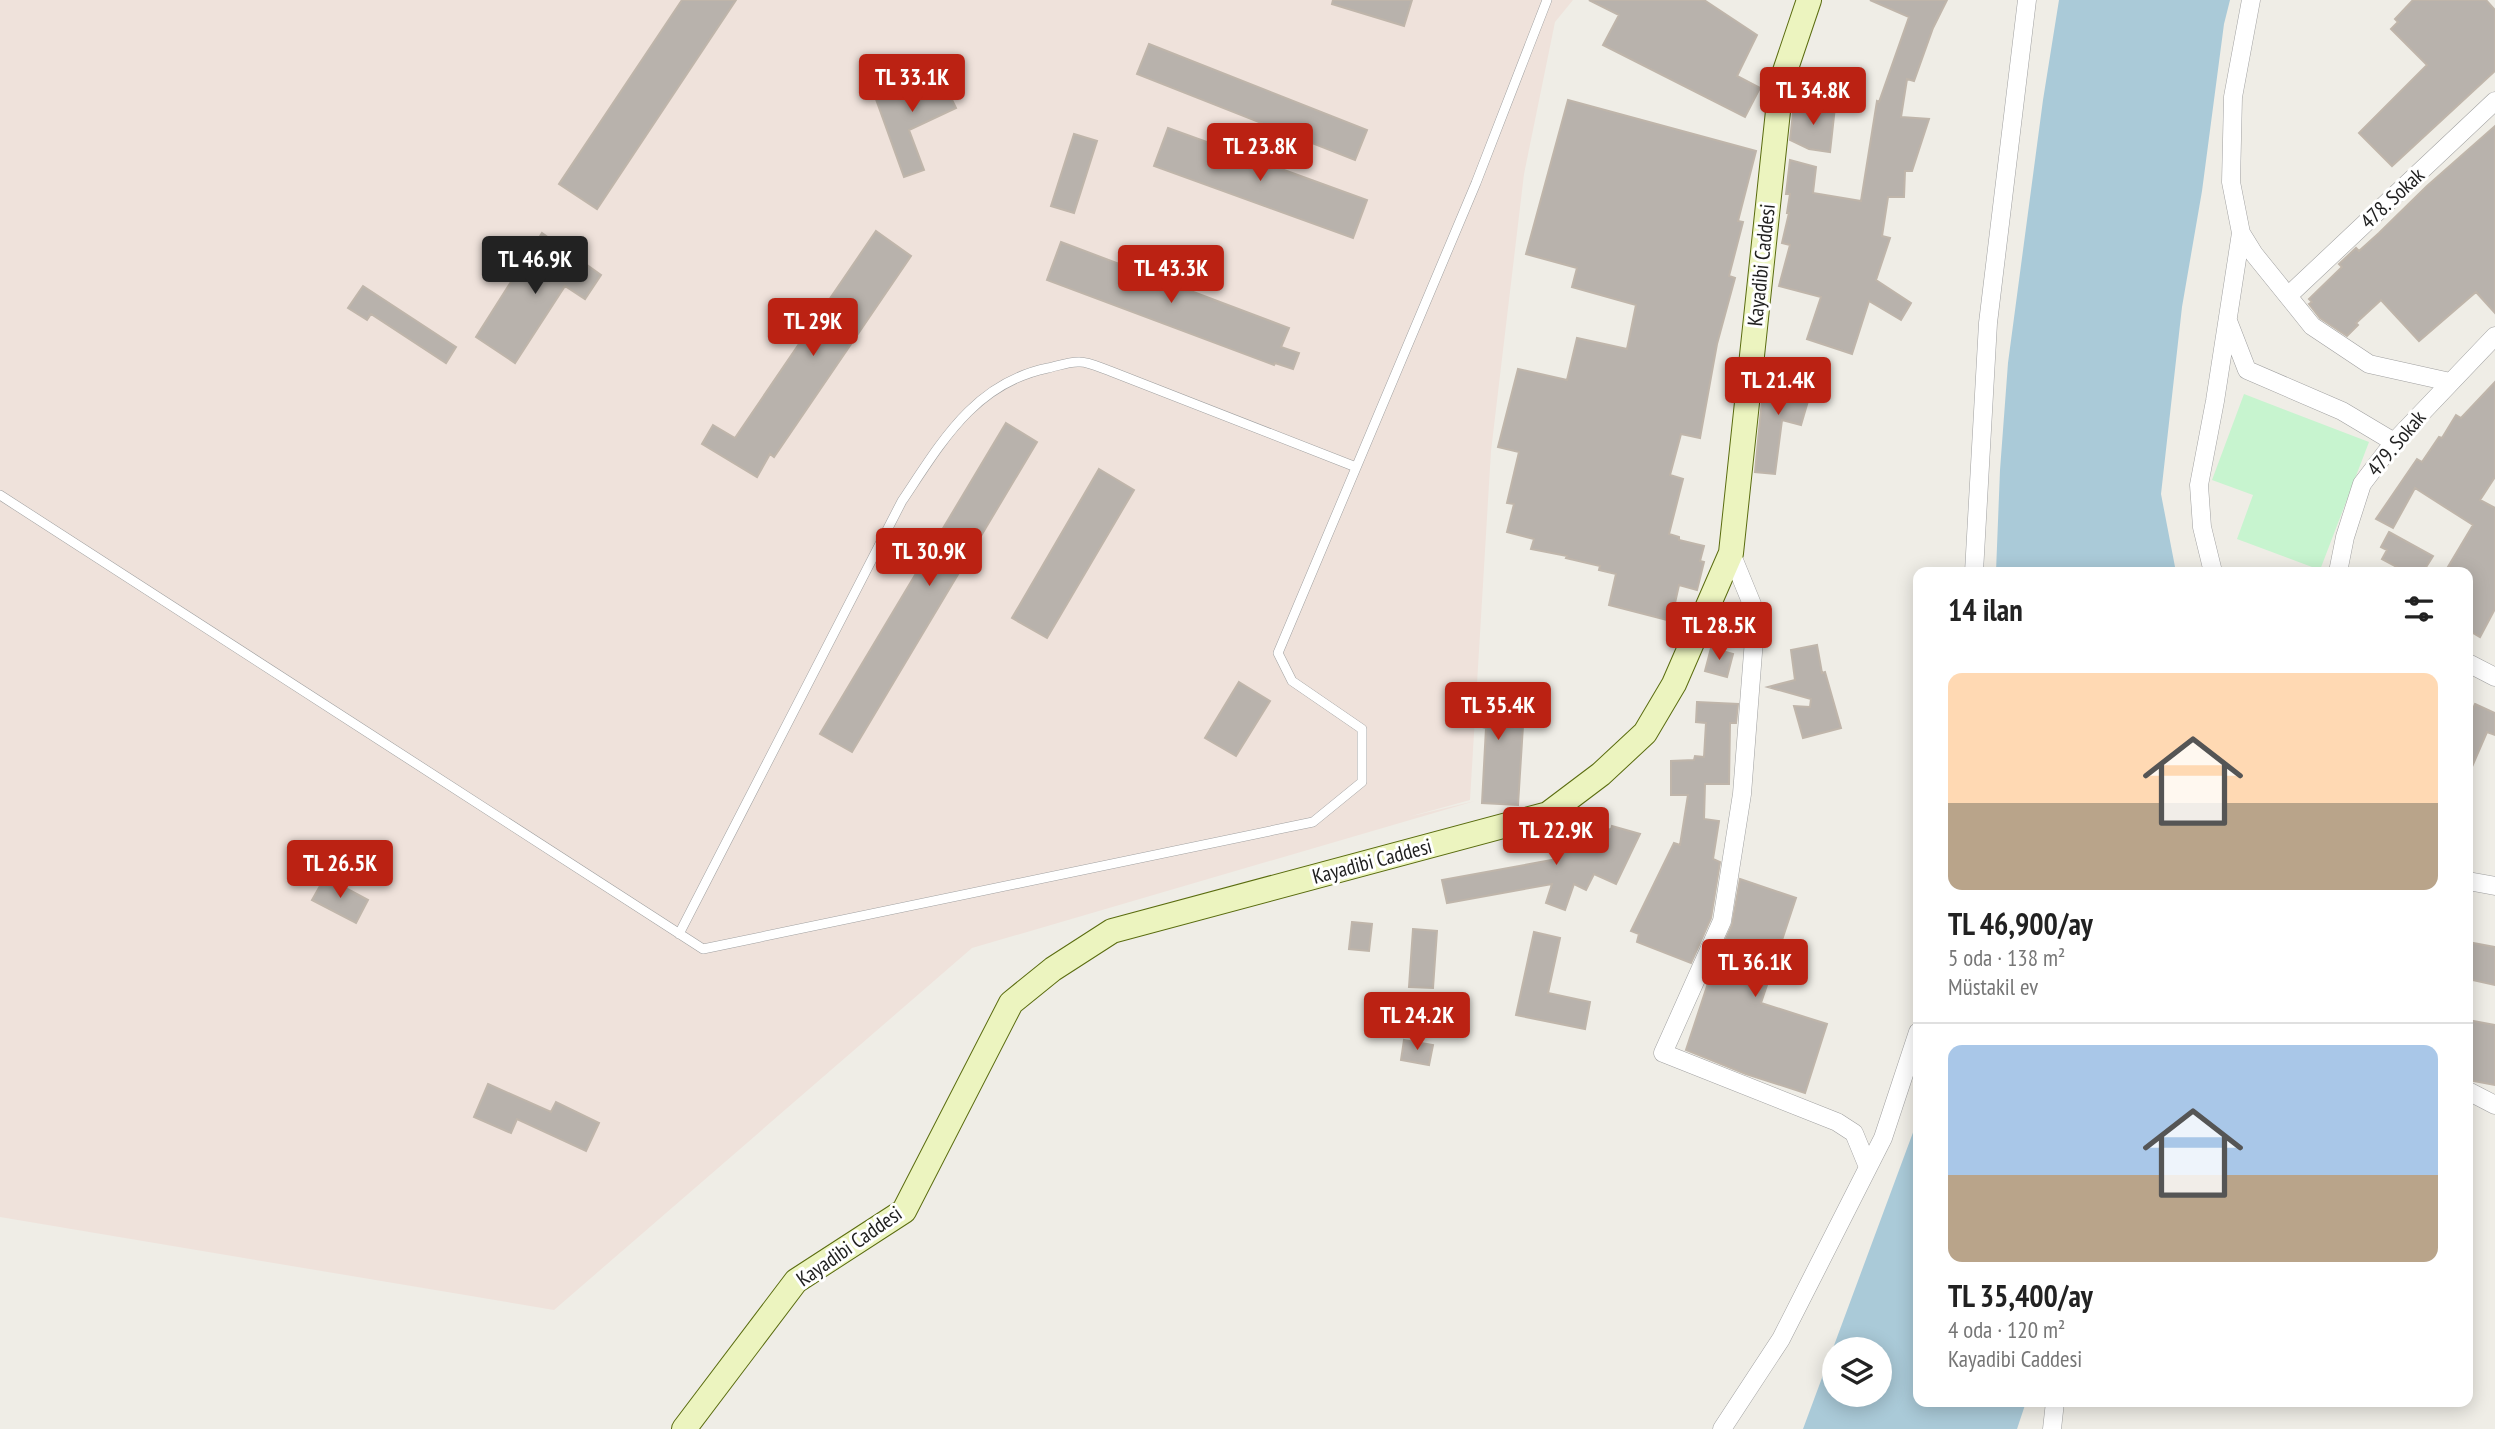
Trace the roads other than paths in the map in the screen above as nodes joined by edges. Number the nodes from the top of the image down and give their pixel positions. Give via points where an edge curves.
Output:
1 (1547, 0) edge
2 (1809, 0) edge
3 (2027, 0) edge
4 (2251, 0) edge
5 (2495, 100) edge
6 (2241, 233) junction
7 (2288, 296) junction
8 (2227, 320) junction
9 (2495, 336) edge
10 (2450, 382) junction
11 (2394, 442) junction
12 (1356, 467) junction
13 (0, 495) edge
14 (1731, 553) junction
15 (1974, 567) edge
16 (2212, 567) edge
17 (2338, 567) edge
18 (2473, 666) edge
19 (2495, 677) edge
20 (2473, 882) edge
21 (2495, 886) edge
22 (679, 934) junction
23 (1913, 1048) edge
24 (2473, 1094) edge
25 (2495, 1105) edge
26 (1868, 1167) junction
27 (2054, 1407) edge
28 (684, 1429) edge
29 (1722, 1429) edge
30 (2052, 1429) edge

1 - 12 lane via 1476,183
2 - 14 street, Kayadibi Caddesi via 1781,83
3 - 15 street via 1988,323
4 - 6 street via 2233,97 2231,182
5 - 7 street, 478. Sokak
6 - 7 street
6 - 8 street
7 - 10 street via 2312,326 2369,364
8 - 11 street via 2246,370 2343,411
8 - 16 street via 2199,485 2202,527
9 - 10 street, 479. Sokak
10 - 11 street, 479. Sokak
11 - 17 street, 479. Sokak via 2362,484
12 - 22 lane via 1080,361 1007,382 973,405 902,501
12 - 22 lane via 1278,653 1292,681 1362,729 1362,782 1313,822 703,949
13 - 22 lane
14 - 26 street via 1756,614 1742,794 1722,921 1663,1053 1837,1122 1854,1133
14 - 28 street, Kayadibi Caddesi via 1674,684 1645,733 1548,814 1112,931 1011,1003 904,1211 796,1281
18 - 19 street
20 - 21 street
23 - 26 street via 1884,1138
24 - 25 street
26 - 29 street via 1781,1339
27 - 30 street

